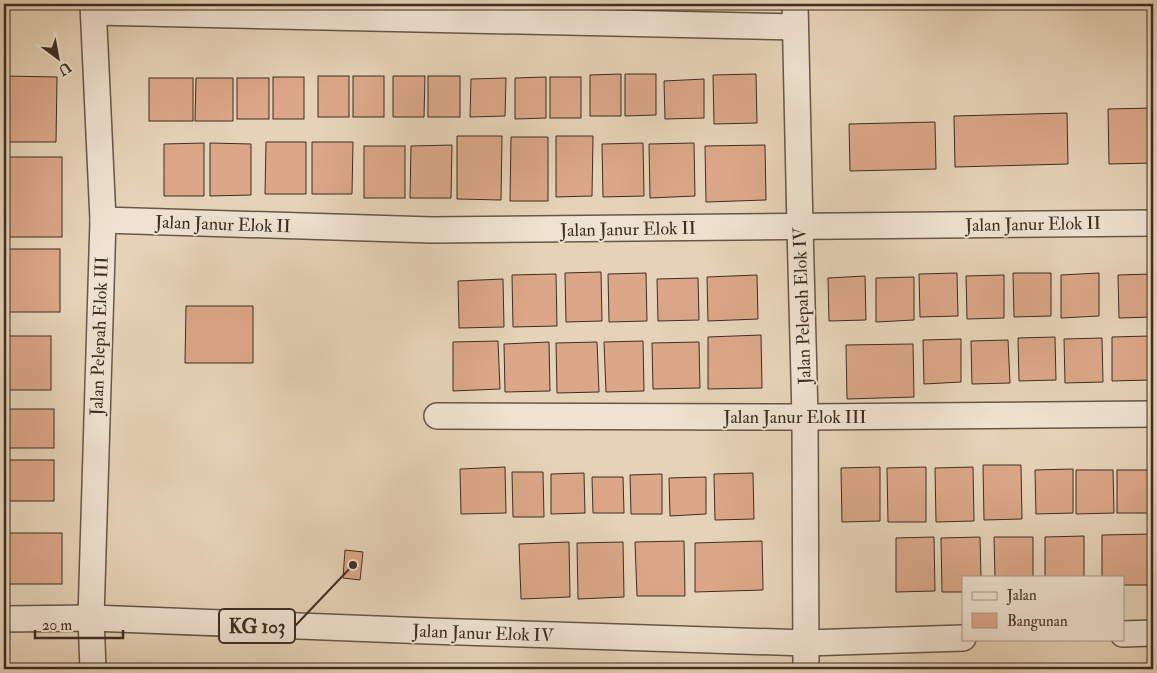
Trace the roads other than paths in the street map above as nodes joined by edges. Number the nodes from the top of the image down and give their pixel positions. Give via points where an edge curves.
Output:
1 (93, 8) edge
2 (795, 15) edge
3 (103, 220) junction
4 (1153, 223) edge
5 (800, 227) junction
6 (1153, 414) edge
7 (437, 416) dead end
8 (805, 417) junction
9 (92, 618) junction
10 (4, 619) edge
11 (1153, 633) edge
12 (1124, 634) edge
13 (962, 638) edge
14 (806, 643) junction
15 (93, 669) edge
16 (806, 669) edge

1 - 2 street
1 - 3 street, Jalan Pelepah Elok III
2 - 5 street, Jalan Pelepah Elok IV
3 - 5 street, Jalan Janur Elok II via 432,230
3 - 9 street, Jalan Pelepah Elok III
4 - 5 street, Jalan Janur Elok II
5 - 8 street, Jalan Pelepah Elok IV
6 - 8 street, Jalan Janur Elok III
7 - 8 street, Jalan Janur Elok III
8 - 14 street, Jalan Pelepah Elok IV
9 - 10 street, Jalan Janur Elok IV
9 - 14 street, Jalan Janur Elok IV
9 - 15 street, Jalan Pelepah Elok III
11 - 12 street
13 - 14 street, Jalan Janur Elok IV
14 - 16 street, Jalan Pelepah Elok IV

